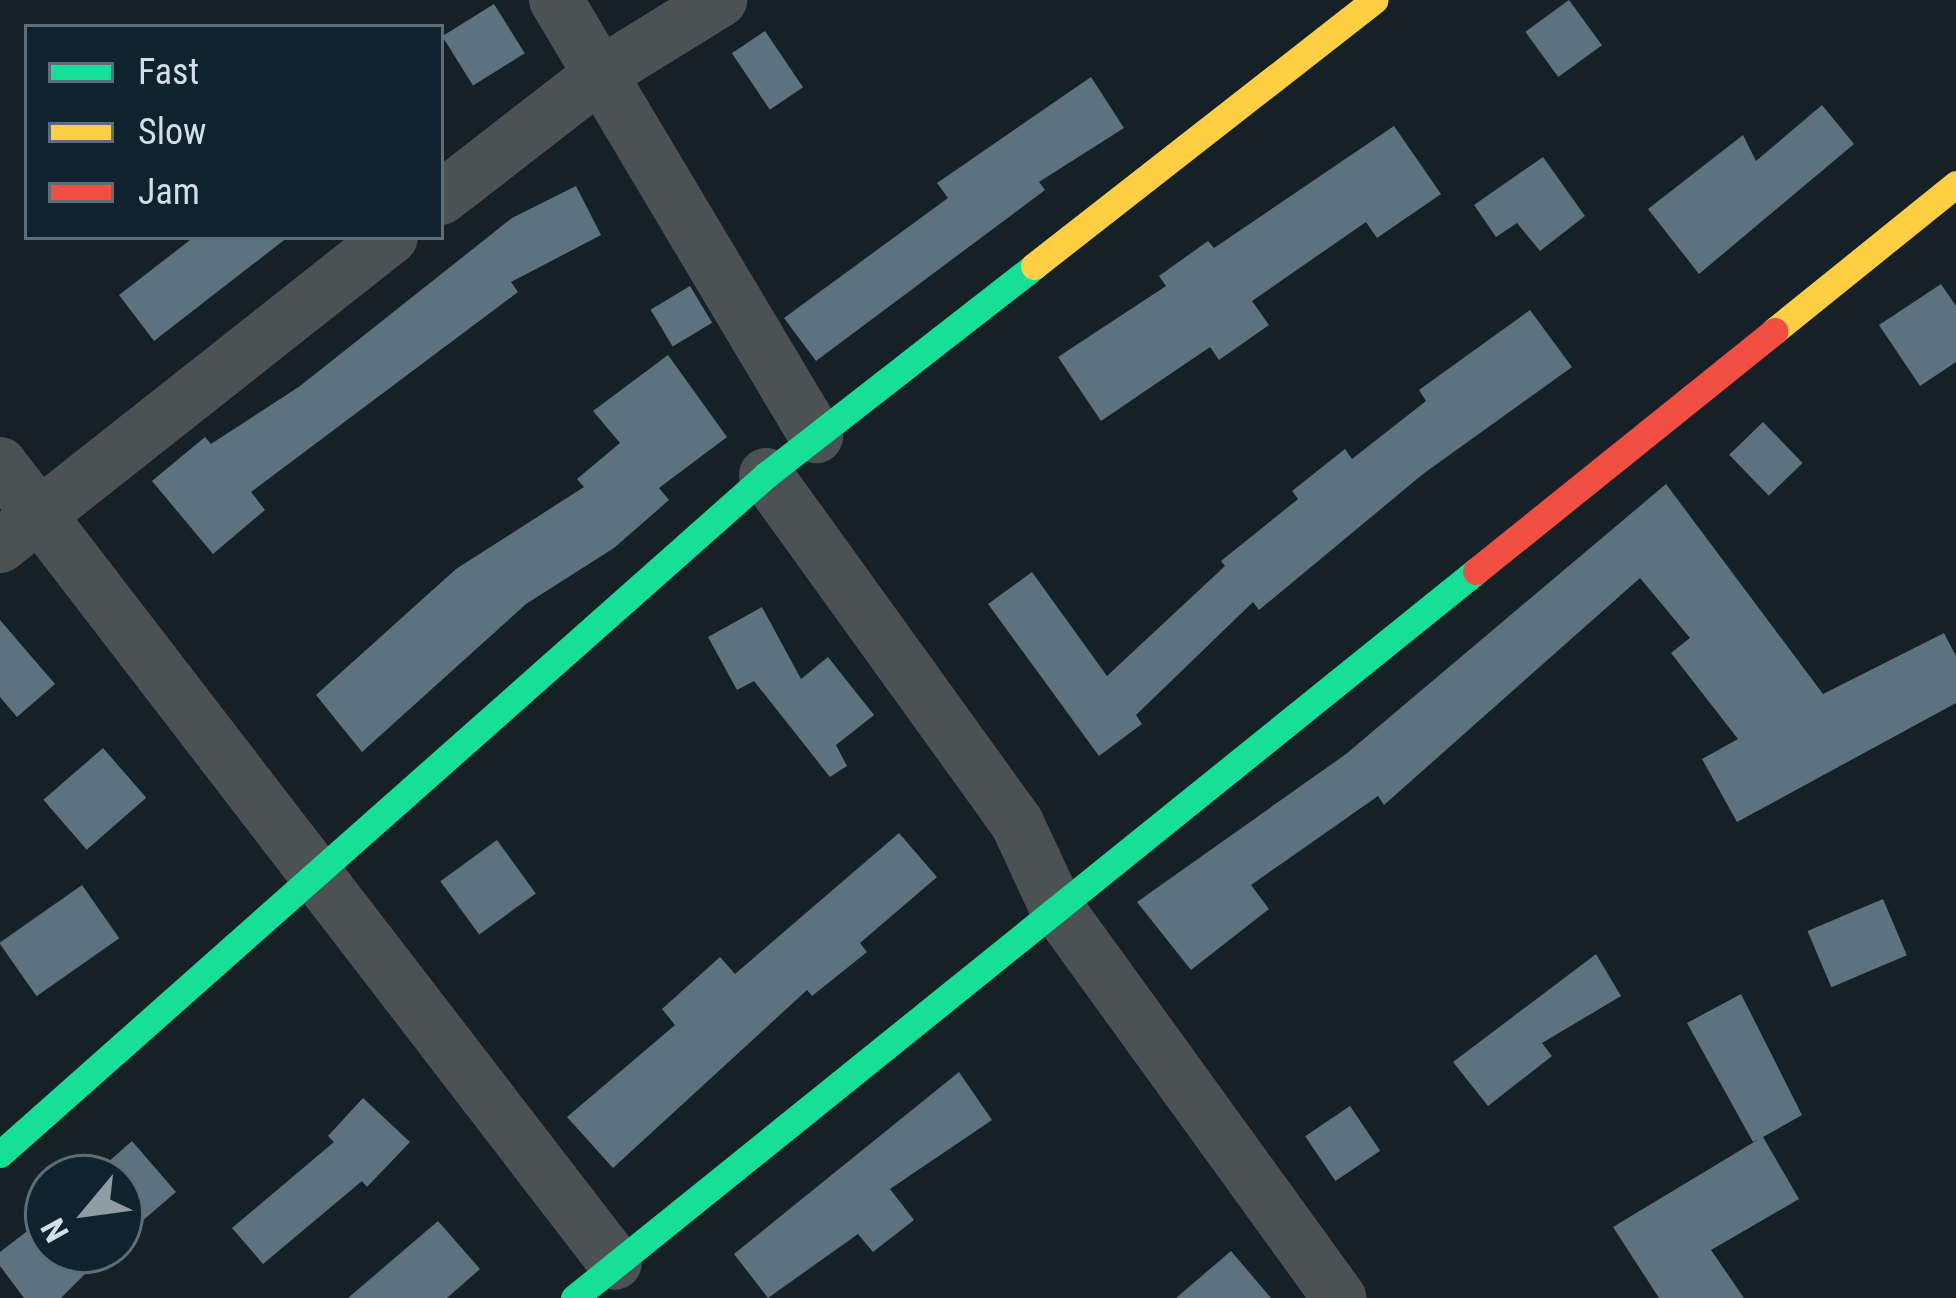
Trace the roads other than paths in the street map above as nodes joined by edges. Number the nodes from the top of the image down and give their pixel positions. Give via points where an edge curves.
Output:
1 (556, 0) edge
2 (720, 0) edge
3 (1374, 0) edge
4 (602, 73) junction
5 (1956, 184) edge
6 (444, 196) edge
7 (387, 240) edge
8 (816, 436) junction
9 (0, 464) edge
10 (766, 475) junction
11 (19, 529) edge
12 (314, 872) junction
13 (1055, 904) junction
14 (0, 1154) edge
15 (615, 1263) junction
16 (574, 1298) edge
17 (1340, 1298) edge

1 - 4 street
2 - 4 street
3 - 8 street
4 - 6 street
4 - 8 street
5 - 13 street
7 - 11 street
8 - 10 street
9 - 11 street
10 - 12 street
10 - 13 street via 1017,823
11 - 12 street
12 - 14 street
12 - 15 street
13 - 15 street
13 - 17 street
15 - 16 street

